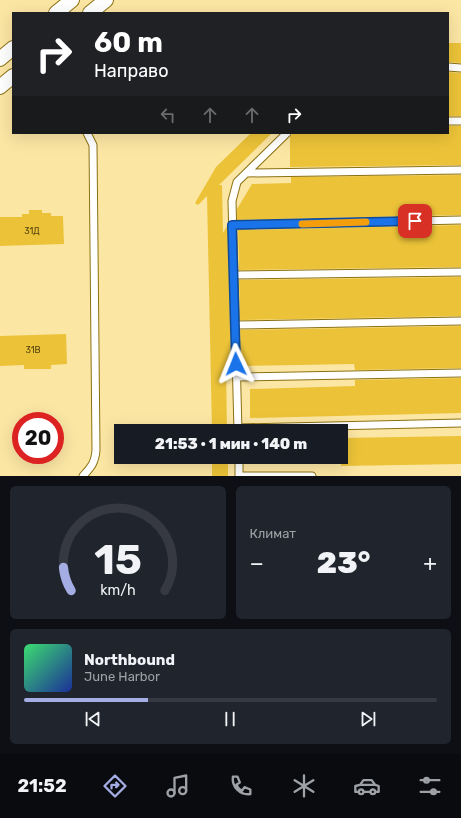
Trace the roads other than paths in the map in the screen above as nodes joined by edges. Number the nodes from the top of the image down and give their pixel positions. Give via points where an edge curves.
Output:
1 (72, 0) edge
2 (106, 0) edge
3 (57, 12) edge
4 (91, 12) edge
5 (12, 49) edge
6 (0, 59) edge
7 (449, 68) edge
8 (461, 68) edge
9 (12, 77) edge
10 (0, 87) edge
11 (449, 121) edge
12 (461, 121) edge
13 (88, 134) edge
14 (286, 134) edge
15 (461, 170) edge
16 (247, 173) junction
17 (461, 220) edge
18 (232, 225) junction
19 (461, 272) edge
20 (234, 275) junction
21 (461, 321) edge
22 (235, 326) junction
23 (461, 373) edge
24 (237, 377) junction
25 (461, 423) edge
26 (238, 424) edge
27 (348, 427) edge
28 (239, 464) edge
29 (83, 476) edge
30 (239, 476) edge
31 (312, 476) edge

1 - 3 street
2 - 4 street
5 - 6 street
7 - 8 lane
9 - 10 street
11 - 12 lane
13 - 29 lane via 93,145 96,458
14 - 16 lane
15 - 16 lane
16 - 18 lane via 238,182 232,201
17 - 18 lane
18 - 20 lane
19 - 20 lane
20 - 22 lane
21 - 22 lane
22 - 24 lane
23 - 24 lane
24 - 26 lane
25 - 27 lane
28 - 30 lane
30 - 31 lane

